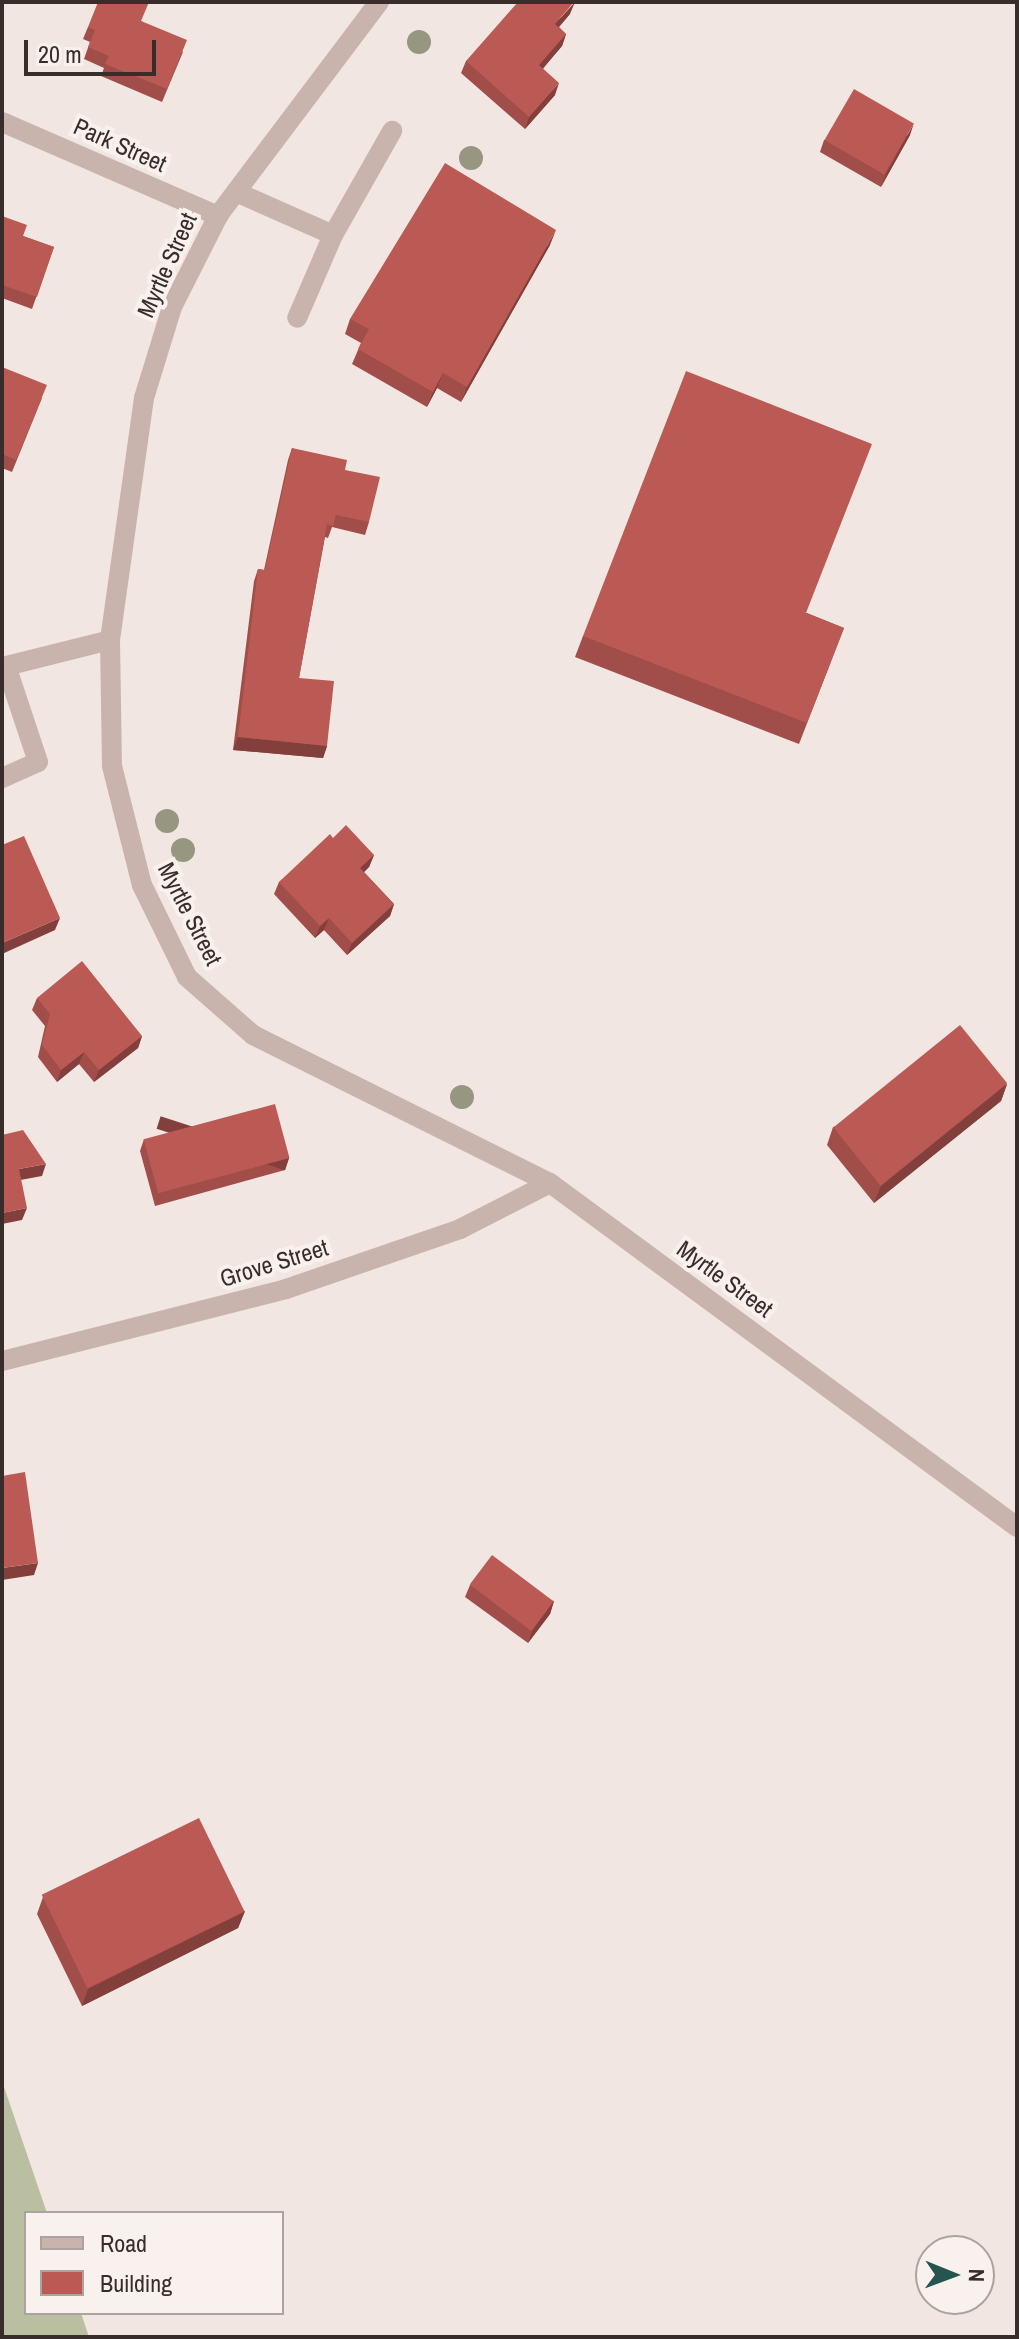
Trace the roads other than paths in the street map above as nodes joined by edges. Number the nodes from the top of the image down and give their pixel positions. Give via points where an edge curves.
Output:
1 (379, 2) edge
2 (2, 122) edge
3 (392, 131) dead end
4 (236, 192) junction
5 (218, 216) junction
6 (333, 235) junction
7 (297, 318) dead end
8 (110, 640) junction
9 (4, 668) edge
10 (2, 778) edge
11 (550, 1183) junction
12 (2, 1361) edge
13 (1017, 1527) edge

1 - 4 street, Myrtle Street
2 - 5 street, Park Street
3 - 6 street
4 - 5 street, Myrtle Street
4 - 6 street
5 - 8 street, Myrtle Street via 172,307 144,398
6 - 7 street
8 - 9 street
8 - 11 street, Myrtle Street via 112,766 142,885 187,977 253,1035
9 - 10 street via 38,762
11 - 12 street, Grove Street via 460,1229 286,1289
11 - 13 street, Myrtle Street

